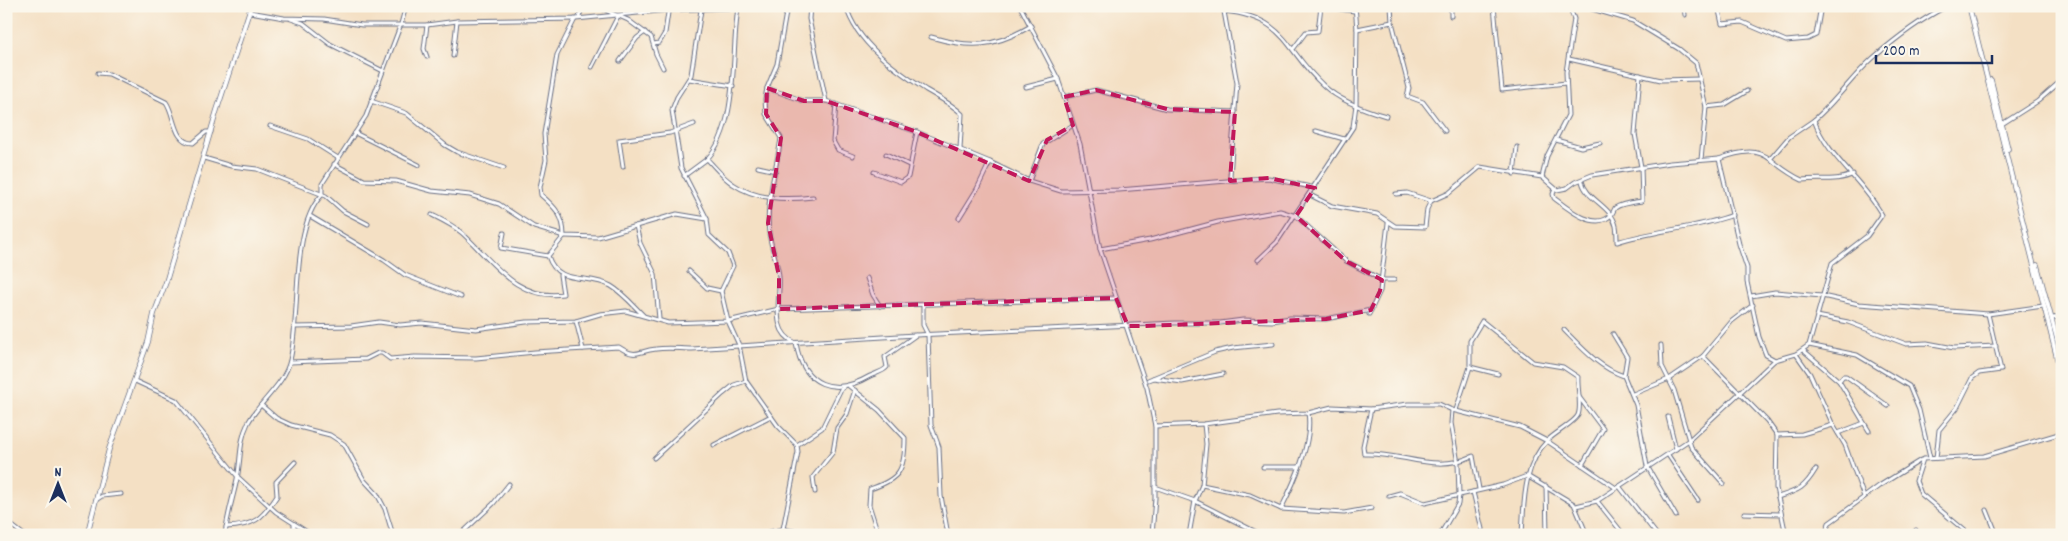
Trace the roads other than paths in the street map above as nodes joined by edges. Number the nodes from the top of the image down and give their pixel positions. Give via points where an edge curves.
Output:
1 (251, 6) edge
2 (406, 6) edge
3 (583, 6) edge
4 (596, 6) edge
5 (746, 6) edge
6 (792, 6) edge
7 (810, 6) edge
8 (846, 6) edge
9 (1020, 6) edge
10 (1223, 6) edge
11 (1320, 6) edge
12 (1338, 6) edge
13 (1355, 6) edge
14 (1391, 6) edge
15 (1451, 6) edge
16 (1494, 6) edge
17 (1569, 6) edge
18 (1582, 6) edge
19 (1684, 6) edge
20 (1718, 6) edge
21 (1821, 6) edge
22 (1947, 6) edge
23 (1970, 6) edge
24 (787, 7) edge
25 (669, 8) edge
26 (738, 8) junction
27 (701, 10) junction
28 (1224, 11) junction
29 (1354, 11) junction
30 (250, 12) junction
31 (1685, 15) dead end
32 (618, 16) junction
33 (1451, 16) dead end
34 (284, 18) junction
35 (578, 18) junction
36 (457, 21) junction
37 (1392, 22) junction
38 (401, 24) junction
39 (427, 25) junction
40 (1032, 26) junction
41 (1357, 29) junction
42 (645, 32) junction
43 (931, 37) dead end
44 (654, 44) junction
45 (1294, 48) junction
46 (453, 56) dead end
47 (427, 57) dead end
48 (1569, 59) junction
49 (620, 61) dead end
50 (592, 67) dead end
51 (663, 68) dead end
52 (383, 71) junction
53 (98, 73) dead end
54 (1640, 75) junction
55 (689, 79) junction
56 (1058, 79) junction
57 (1700, 79) junction
58 (2062, 80) edge
59 (1566, 83) junction
60 (733, 86) junction
61 (1026, 87) dead end
62 (767, 88) junction
63 (1747, 91) dead end
64 (1064, 97) junction
65 (371, 101) junction
66 (826, 101) junction
67 (836, 104) junction
68 (1356, 105) junction
69 (1706, 107) junction
70 (1234, 112) junction
71 (1386, 116) dead end
72 (1814, 120) junction
73 (694, 124) dead end
74 (2002, 124) junction
75 (270, 126) dead end
76 (1073, 126) junction
77 (676, 130) junction
78 (1316, 131) dead end
79 (1445, 131) dead end
80 (211, 132) junction
81 (918, 132) junction
82 (354, 133) junction
83 (1344, 139) junction
84 (1556, 140) junction
85 (1600, 143) dead end
86 (1517, 147) dead end
87 (960, 149) junction
88 (886, 154) dead end
89 (853, 156) dead end
90 (204, 158) junction
91 (338, 158) junction
92 (1771, 158) junction
93 (707, 159) junction
94 (1719, 159) junction
95 (1701, 160) junction
96 (990, 162) junction
97 (334, 164) junction
98 (419, 165) dead end
99 (909, 165) junction
100 (758, 167) dead end
101 (1641, 167) junction
102 (504, 168) dead end
103 (623, 168) dead end
104 (776, 171) junction
105 (874, 172) dead end
106 (1514, 174) junction
107 (1853, 174) junction
108 (684, 176) junction
109 (1542, 177) junction
110 (1232, 180) junction
111 (1029, 181) junction
112 (1582, 181) junction
113 (1315, 188) junction
114 (1555, 188) junction
115 (1089, 191) junction
116 (1396, 194) dead end
117 (322, 195) junction
118 (1310, 195) junction
119 (813, 197) dead end
120 (771, 198) junction
121 (1431, 201) junction
122 (432, 215) dead end
123 (1612, 215) junction
124 (1733, 215) junction
125 (310, 216) junction
126 (1296, 216) junction
127 (959, 218) dead end
128 (707, 219) junction
129 (1388, 223) junction
130 (368, 224) dead end
131 (636, 226) junction
132 (504, 233) dead end
133 (564, 236) junction
134 (1100, 250) junction
135 (548, 256) junction
136 (1258, 260) dead end
137 (689, 271) dead end
138 (560, 275) junction
139 (867, 278) dead end
140 (1382, 280) junction
141 (1394, 280) dead end
142 (721, 291) junction
143 (1822, 296) junction
144 (461, 297) dead end
145 (1116, 298) junction
146 (1752, 298) junction
147 (923, 305) junction
148 (1753, 305) junction
149 (880, 306) junction
150 (2043, 306) junction
151 (779, 309) junction
152 (1988, 314) junction
153 (1817, 316) junction
154 (2062, 317) edge
155 (645, 318) junction
156 (2052, 318) junction
157 (659, 319) junction
158 (728, 321) junction
159 (576, 322) junction
160 (1128, 326) junction
161 (294, 327) junction
162 (1564, 330) dead end
163 (1613, 334) dead end
164 (916, 335) junction
165 (928, 335) junction
166 (796, 343) junction
167 (1273, 344) dead end
168 (739, 345) junction
169 (1661, 345) dead end
170 (1809, 345) junction
171 (1996, 346) junction
172 (583, 350) junction
173 (1803, 350) junction
174 (1796, 354) junction
175 (1703, 356) junction
176 (2062, 357) edge
177 (1775, 360) junction
178 (290, 362) junction
179 (1470, 367) junction
180 (1142, 371) junction
181 (1223, 374) dead end
182 (1498, 374) dead end
183 (1624, 376) junction
184 (2062, 378) edge
185 (1150, 379) junction
186 (1669, 379) junction
187 (135, 381) junction
188 (746, 381) junction
189 (1839, 381) junction
190 (850, 386) junction
191 (1147, 388) junction
192 (855, 390) junction
193 (1577, 394) junction
194 (1634, 394) junction
195 (1740, 394) junction
196 (261, 405) junction
197 (1888, 406) dead end
198 (1371, 409) junction
199 (1454, 410) junction
200 (1308, 413) junction
201 (770, 416) junction
202 (1668, 417) dead end
203 (1864, 423) junction
204 (1204, 424) junction
205 (1833, 425) junction
206 (1155, 426) junction
207 (1869, 431) dead end
208 (1838, 433) junction
209 (2062, 433) edge
210 (1777, 435) junction
211 (1689, 440) junction
212 (1547, 441) junction
213 (714, 445) dead end
214 (797, 445) junction
215 (1676, 449) junction
216 (1668, 455) junction
217 (654, 458) dead end
218 (1930, 458) junction
219 (1923, 459) junction
220 (1936, 459) junction
221 (295, 462) dead end
222 (1458, 463) junction
223 (1582, 465) junction
224 (1647, 466) junction
225 (1263, 467) dead end
226 (1299, 467) junction
227 (1816, 469) dead end
228 (1527, 476) junction
229 (238, 477) junction
230 (509, 484) dead end
231 (1724, 484) dead end
232 (1202, 485) junction
233 (1546, 486) junction
234 (1155, 487) junction
235 (1618, 487) junction
236 (1479, 489) junction
237 (815, 492) dead end
238 (1473, 492) junction
239 (121, 494) dead end
240 (1459, 495) junction
241 (1389, 496) dead end
242 (1778, 497) junction
243 (1864, 497) junction
244 (95, 500) junction
245 (1698, 500) dead end
246 (1195, 501) junction
247 (1597, 501) junction
248 (1576, 506) junction
249 (270, 507) junction
250 (1281, 508) junction
251 (1372, 508) dead end
252 (1987, 510) dead end
253 (1744, 512) dead end
254 (1780, 514) junction
255 (1676, 516) dead end
256 (6, 521) edge
257 (294, 524) junction
258 (226, 527) junction
259 (1482, 528) dead end
260 (783, 529) junction
261 (1916, 530) dead end
262 (24, 535) edge
263 (87, 535) edge
264 (225, 535) edge
265 (294, 535) edge
266 (312, 535) edge
267 (393, 535) edge
268 (460, 535) edge
269 (755, 535) edge
270 (813, 535) edge
271 (872, 535) edge
272 (948, 535) edge
273 (1152, 535) edge
274 (1189, 535) edge
275 (1262, 535) edge
276 (1440, 535) edge
277 (1522, 535) edge
278 (1547, 535) edge
279 (1587, 535) edge
280 (1624, 535) edge
281 (1657, 535) edge
282 (1786, 535) edge
283 (1825, 535) edge
284 (1918, 535) edge
285 (1970, 535) edge
286 (1997, 535) edge

1 - 30 street
2 - 38 street
3 - 35 street
4 - 32 street
5 - 24 street
5 - 26 street
6 - 24 street
7 - 66 street
8 - 87 street via 865,40 884,58 962,114
9 - 40 street
10 - 28 street
11 - 45 street via 1318,30 1306,32
12 - 29 street via 1340,10
13 - 29 street
14 - 37 street
15 - 33 street
16 - 59 street via 1502,90
17 - 48 street via 1574,19
18 - 57 street via 1644,27 1696,63
19 - 31 street
20 - 21 street via 1722,24 1742,22 1786,41 1803,40 1816,34
22 - 72 street via 1886,46 1839,98
23 - 74 street
23 - 150 street
24 - 62 street via 777,64
25 - 27 street
25 - 32 street
25 - 44 street via 665,32 659,43
26 - 27 street
26 - 60 street
27 - 55 street
28 - 45 street via 1262,19
28 - 70 street via 1237,83
29 - 41 street
30 - 34 street
30 - 80 street
32 - 35 street
32 - 42 street
32 - 50 street
34 - 38 street via 324,19 362,25
34 - 52 street via 303,23 330,44
35 - 36 street
35 - 133 street via 557,55 544,134 546,160 540,187 541,194 557,209 564,222
36 - 39 street
36 - 46 street
37 - 41 street
37 - 79 street via 1409,88 1408,96 1422,102
38 - 39 street
38 - 52 street
39 - 47 street via 424,49
40 - 43 street via 1004,40 978,46
40 - 56 street
41 - 68 street
42 - 44 street
42 - 49 street
44 - 51 street
45 - 68 street via 1324,86
48 - 54 street
48 - 59 street
52 - 65 street
53 - 80 street via 109,74 166,102 184,141 193,143 206,132
54 - 57 street via 1672,81
54 - 101 street via 1635,134
55 - 60 street
55 - 77 street via 672,110
56 - 61 street
56 - 64 street
57 - 69 street
58 - 74 street via 2038,102
59 - 84 street via 1568,116
60 - 93 street via 720,142
62 - 66 street via 804,101
62 - 104 street via 766,114 781,138
63 - 69 street via 1724,105
64 - 70 street via 1096,90 1167,109
64 - 76 street
65 - 82 street via 366,116
65 - 102 street via 406,113 457,152
66 - 67 street
67 - 81 street
67 - 89 street via 833,141 838,150
68 - 71 street
68 - 83 street via 1354,127
69 - 95 street
70 - 110 street
72 - 92 street via 1789,137
72 - 107 street via 1836,158
73 - 77 street
74 - 156 street
75 - 91 street via 308,139
76 - 111 street via 1043,144
76 - 115 street via 1085,161
77 - 103 street via 619,140
77 - 108 street via 677,154
78 - 83 street
80 - 90 street
81 - 87 street
81 - 99 street
82 - 91 street
82 - 98 street
83 - 113 street
84 - 85 street via 1581,147
84 - 109 street via 1547,156
86 - 106 street
87 - 96 street
88 - 99 street
90 - 117 street via 257,169
90 - 187 street
91 - 97 street
92 - 94 street via 1750,151
92 - 107 street via 1802,180 1844,179
93 - 108 street
93 - 120 street via 732,184
94 - 95 street
94 - 124 street
95 - 101 street
96 - 111 street
96 - 127 street
97 - 117 street via 322,184
97 - 133 street via 364,180 396,181 499,204 534,227
99 - 105 street via 908,177 901,182
100 - 104 street
101 - 112 street via 1592,175
101 - 123 street via 1642,201 1615,208
104 - 120 street
106 - 109 street
106 - 121 street via 1480,167 1450,193
107 - 143 street via 1882,215 1867,236 1832,263
108 - 128 street
109 - 114 street
110 - 113 street via 1269,178
110 - 115 street
111 - 115 street via 1061,191
112 - 114 street via 1567,188
112 - 123 street via 1583,189
113 - 118 street
114 - 123 street via 1554,198 1585,219 1596,220
115 - 134 street
116 - 121 street via 1407,193
117 - 125 street via 314,203
117 - 130 street
118 - 126 street
118 - 129 street via 1332,206 1377,214
119 - 120 street
120 - 151 street via 768,232 779,276
121 - 129 street via 1425,227
122 - 138 street via 463,234 516,285 544,295 563,294
123 - 124 street via 1617,242 1702,225
124 - 146 street
125 - 144 street via 405,275
125 - 161 street via 303,240
126 - 134 street via 1274,211
126 - 136 street via 1277,242
126 - 140 street via 1346,261
128 - 131 street via 677,214
128 - 142 street via 709,235 733,262
129 - 140 street
131 - 133 street via 598,237
131 - 157 street via 640,243 655,274
132 - 135 street via 501,248
133 - 135 street
134 - 145 street
135 - 138 street
137 - 142 street via 707,288
138 - 155 street via 612,286
139 - 149 street via 872,295
140 - 141 street
140 - 160 street via 1370,312 1326,319
142 - 158 street
143 - 146 street via 1768,292
143 - 152 street via 1859,304
143 - 153 street
145 - 147 street
145 - 160 street
146 - 148 street
147 - 149 street
147 - 165 street via 923,325
148 - 175 street via 1732,321
148 - 177 street via 1762,349
149 - 151 street
150 - 152 street
150 - 184 street
151 - 158 street
151 - 166 street via 781,330
152 - 171 street
153 - 170 street
153 - 171 street via 1848,322 1906,344 1954,348
154 - 156 street
155 - 157 street
155 - 159 street via 626,311 600,314
156 - 176 street
157 - 158 street via 668,323
158 - 168 street
159 - 161 street via 526,322 476,329 379,322
159 - 172 street
160 - 165 street
160 - 180 street
161 - 178 street
162 - 183 street via 1595,361
163 - 183 street via 1627,357
164 - 165 street
164 - 166 street
164 - 190 street via 885,357 887,366 884,370
165 - 272 street via 931,425 939,447 941,496
166 - 168 street
166 - 190 street via 798,359 817,382
167 - 185 street via 1215,352
168 - 172 street via 655,349 636,355 619,347
168 - 188 street
169 - 186 street via 1662,366
170 - 173 street
170 - 218 street via 1857,355 1909,386 1923,425
171 - 220 street via 2001,370 1980,373 1972,378 1957,408 1939,430
172 - 178 street via 390,360 378,352 366,359
173 - 174 street
173 - 189 street
174 - 177 street
174 - 205 street via 1810,374
175 - 186 street
175 - 195 street
177 - 195 street
178 - 196 street
179 - 182 street
179 - 193 street via 1470,341 1482,320 1533,362 1563,367 1578,377
179 - 199 street
180 - 185 street
180 - 191 street
181 - 185 street via 1182,382
183 - 194 street
185 - 191 street
186 - 194 street
186 - 211 street
187 - 229 street via 176,400
187 - 244 street
188 - 201 street
188 - 217 street via 723,394
189 - 197 street via 1842,376 1849,378
189 - 203 street
190 - 192 street
190 - 214 street via 840,388 822,428
191 - 206 street
192 - 237 street via 847,414 837,428 833,452 813,477
192 - 271 street via 905,438 899,475 889,483 870,489 868,505 877,530
193 - 212 street via 1581,404 1577,417
193 - 223 street via 1603,429
194 - 224 street
195 - 210 street
195 - 211 street
196 - 229 street via 242,438
196 - 267 street via 276,418 330,435 344,444 364,480 377,494
198 - 199 street via 1439,404
198 - 200 street via 1332,407
198 - 222 street via 1364,454 1430,464
199 - 212 street via 1520,427
199 - 222 street via 1451,423
200 - 204 street
200 - 226 street via 1308,439
201 - 213 street
201 - 214 street
202 - 215 street
203 - 207 street
203 - 208 street
204 - 206 street
204 - 232 street via 1206,444
205 - 208 street
205 - 210 street via 1802,434
206 - 234 street
208 - 243 street
209 - 220 street via 1984,456
210 - 242 street
211 - 215 street
211 - 231 street via 1698,456
212 - 223 street
212 - 228 street via 1534,458
214 - 260 street
215 - 216 street
216 - 224 street
216 - 245 street
218 - 219 street
218 - 220 street
219 - 243 street
219 - 285 street via 1916,481 1921,494
221 - 249 street via 276,482 278,493
222 - 236 street via 1473,456
222 - 240 street
223 - 235 street
224 - 235 street
224 - 255 street
225 - 226 street
226 - 250 street
227 - 242 street via 1801,490
228 - 233 street
228 - 236 street
228 - 277 street
229 - 249 street
229 - 258 street
230 - 268 street via 494,504
232 - 246 street
232 - 250 street via 1250,495
233 - 248 street
233 - 278 street
234 - 246 street
234 - 273 street
235 - 247 street
235 - 281 street
236 - 238 street
238 - 240 street
238 - 259 street
239 - 244 street
240 - 241 street via 1424,503 1400,493
240 - 276 street via 1458,504
242 - 254 street
243 - 283 street via 1829,523
244 - 263 street
246 - 274 street
246 - 275 street
247 - 248 street
247 - 280 street
248 - 279 street
249 - 257 street
249 - 258 street via 250,524
250 - 251 street via 1344,513
252 - 286 street
253 - 254 street
254 - 282 street
256 - 262 street
257 - 265 street
257 - 266 street
258 - 264 street
260 - 269 street
260 - 270 street
261 - 284 street

